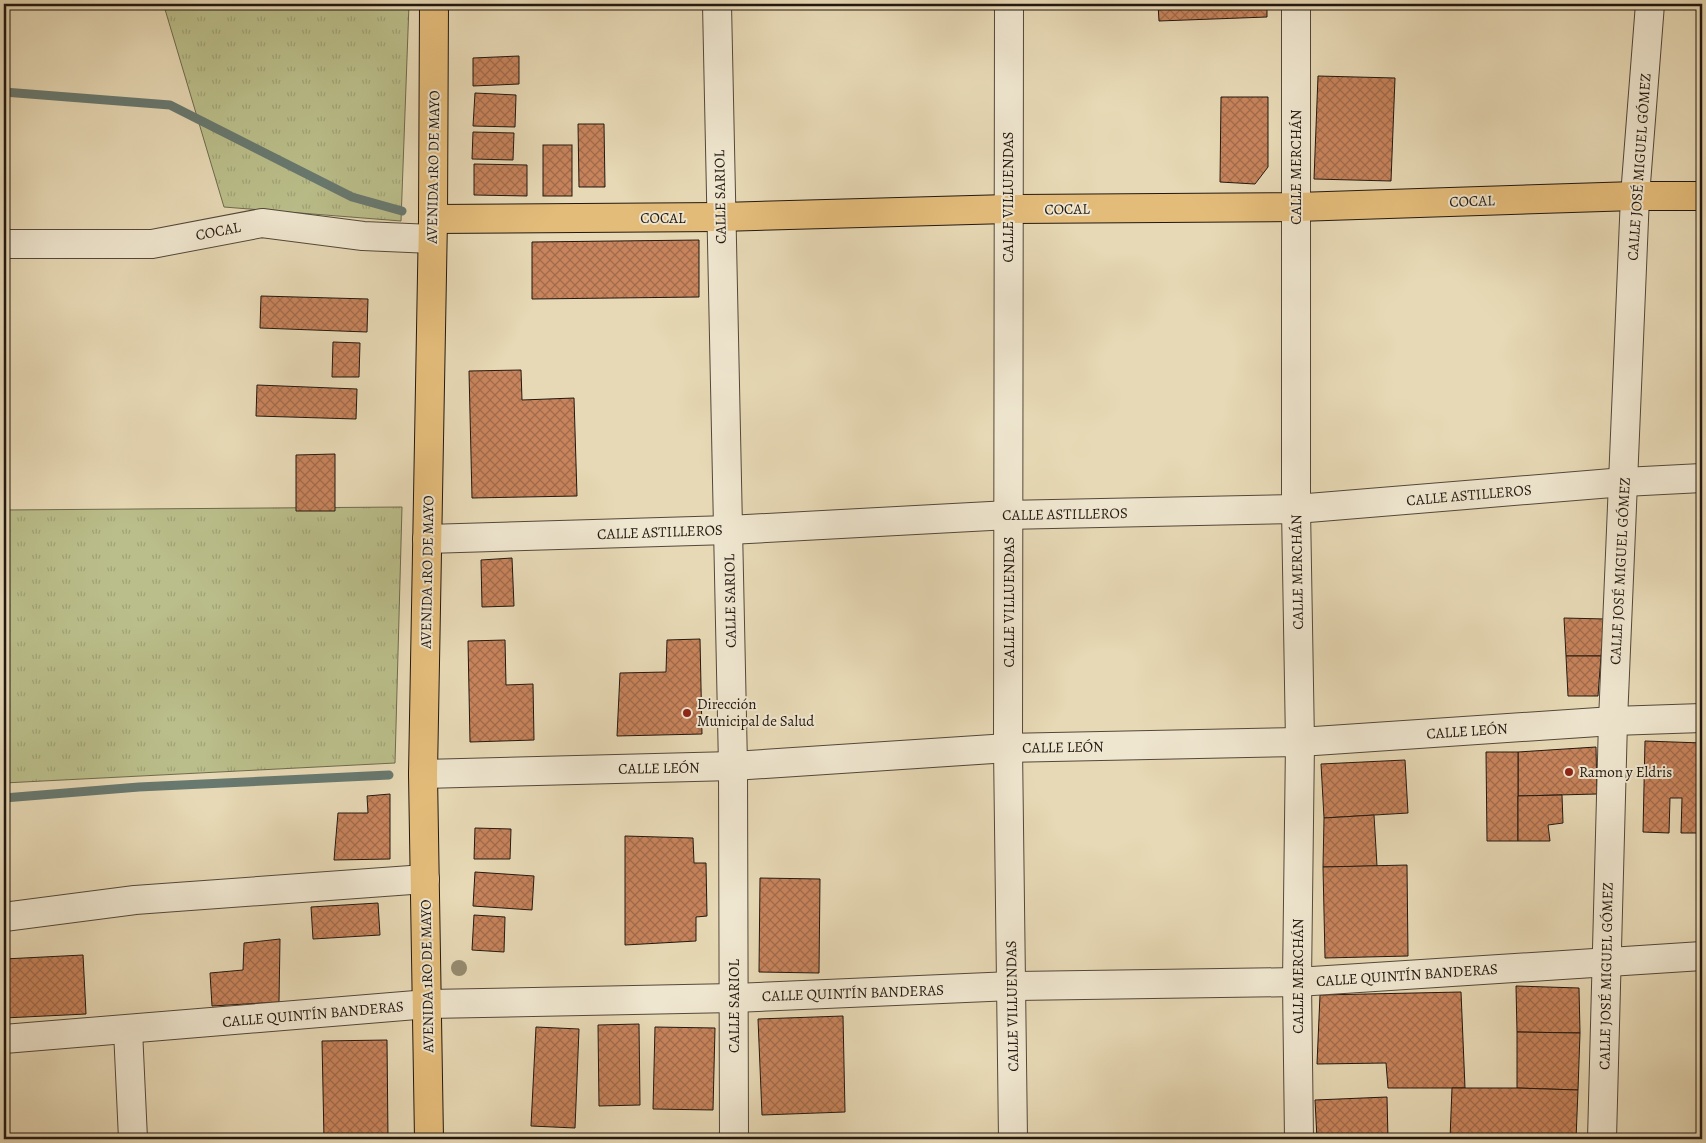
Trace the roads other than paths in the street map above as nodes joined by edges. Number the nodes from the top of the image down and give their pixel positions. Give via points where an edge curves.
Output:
1 (434, 4) edge
2 (716, 4) edge
3 (1009, 4) edge
4 (1296, 4) edge
5 (1650, 4) edge
6 (1635, 196) junction
7 (1702, 196) edge
8 (1297, 207) junction
9 (1008, 209) junction
10 (721, 217) junction
11 (432, 229) junction
12 (4, 244) edge
13 (1702, 478) edge
14 (1624, 482) junction
15 (1296, 508) junction
16 (1009, 515) junction
17 (729, 530) junction
18 (427, 539) junction
19 (1702, 718) edge
20 (1613, 721) junction
21 (1300, 742) junction
22 (1008, 748) junction
23 (733, 766) junction
24 (424, 774) junction
25 (425, 879) junction
26 (4, 917) edge
27 (1702, 956) edge
28 (1606, 962) junction
29 (1297, 982) junction
30 (1012, 986) junction
31 (734, 998) junction
32 (428, 1004) junction
33 (128, 1030) junction
34 (4, 1039) edge
35 (134, 1139) edge
36 (429, 1139) edge
37 (734, 1139) edge
38 (1013, 1139) edge
39 (1299, 1139) edge
40 (1602, 1139) edge

1 - 11 main road, AVENIDA 1RO DE MAYO
2 - 10 street, CALLE SARIOL
3 - 9 street, CALLE VILLUENDAS
4 - 8 street, CALLE MERCHÁN
5 - 6 street, CALLE JOSÉ MIGUEL GÓMEZ
6 - 7 main road, COCAL
6 - 8 main road, COCAL
6 - 14 street, CALLE JOSÉ MIGUEL GÓMEZ
8 - 9 main road, COCAL
8 - 15 street, CALLE MERCHÁN
9 - 10 main road, COCAL
9 - 16 street, CALLE VILLUENDAS
10 - 11 main road, COCAL
10 - 17 street, CALLE SARIOL
11 - 12 street, COCAL via 363,236 262,223 152,244
11 - 18 main road, AVENIDA 1RO DE MAYO
13 - 14 street, CALLE ASTILLEROS
14 - 15 street, CALLE ASTILLEROS
14 - 20 street, CALLE JOSÉ MIGUEL GÓMEZ
15 - 16 street, CALLE ASTILLEROS
15 - 21 street, CALLE MERCHÁN
16 - 17 street, CALLE ASTILLEROS
16 - 22 street, CALLE VILLUENDAS
17 - 18 street, CALLE ASTILLEROS
17 - 23 street, CALLE SARIOL
18 - 24 main road, AVENIDA 1RO DE MAYO
19 - 20 street, CALLE LEÓN
20 - 21 street, CALLE LEÓN
20 - 28 street, CALLE JOSÉ MIGUEL GÓMEZ
21 - 22 street, CALLE LEÓN
21 - 29 street, CALLE MERCHÁN
22 - 23 street, CALLE LEÓN
22 - 30 street, CALLE VILLUENDAS
23 - 24 street, CALLE LEÓN
23 - 31 street, CALLE SARIOL
24 - 25 main road, AVENIDA 1RO DE MAYO
25 - 26 street via 135,900
25 - 32 main road, AVENIDA 1RO DE MAYO
27 - 28 street, CALLE QUINTÍN BANDERAS
28 - 29 street, CALLE QUINTÍN BANDERAS
28 - 40 street, CALLE JOSÉ MIGUEL GÓMEZ
29 - 30 street, CALLE QUINTÍN BANDERAS
29 - 39 street, CALLE MERCHÁN
30 - 31 street, CALLE QUINTÍN BANDERAS
30 - 38 street, CALLE VILLUENDAS
31 - 32 street, CALLE QUINTÍN BANDERAS
31 - 37 street, CALLE SARIOL
32 - 33 street, CALLE QUINTÍN BANDERAS
32 - 36 main road, AVENIDA 1RO DE MAYO
33 - 34 street, CALLE QUINTÍN BANDERAS
33 - 35 street

